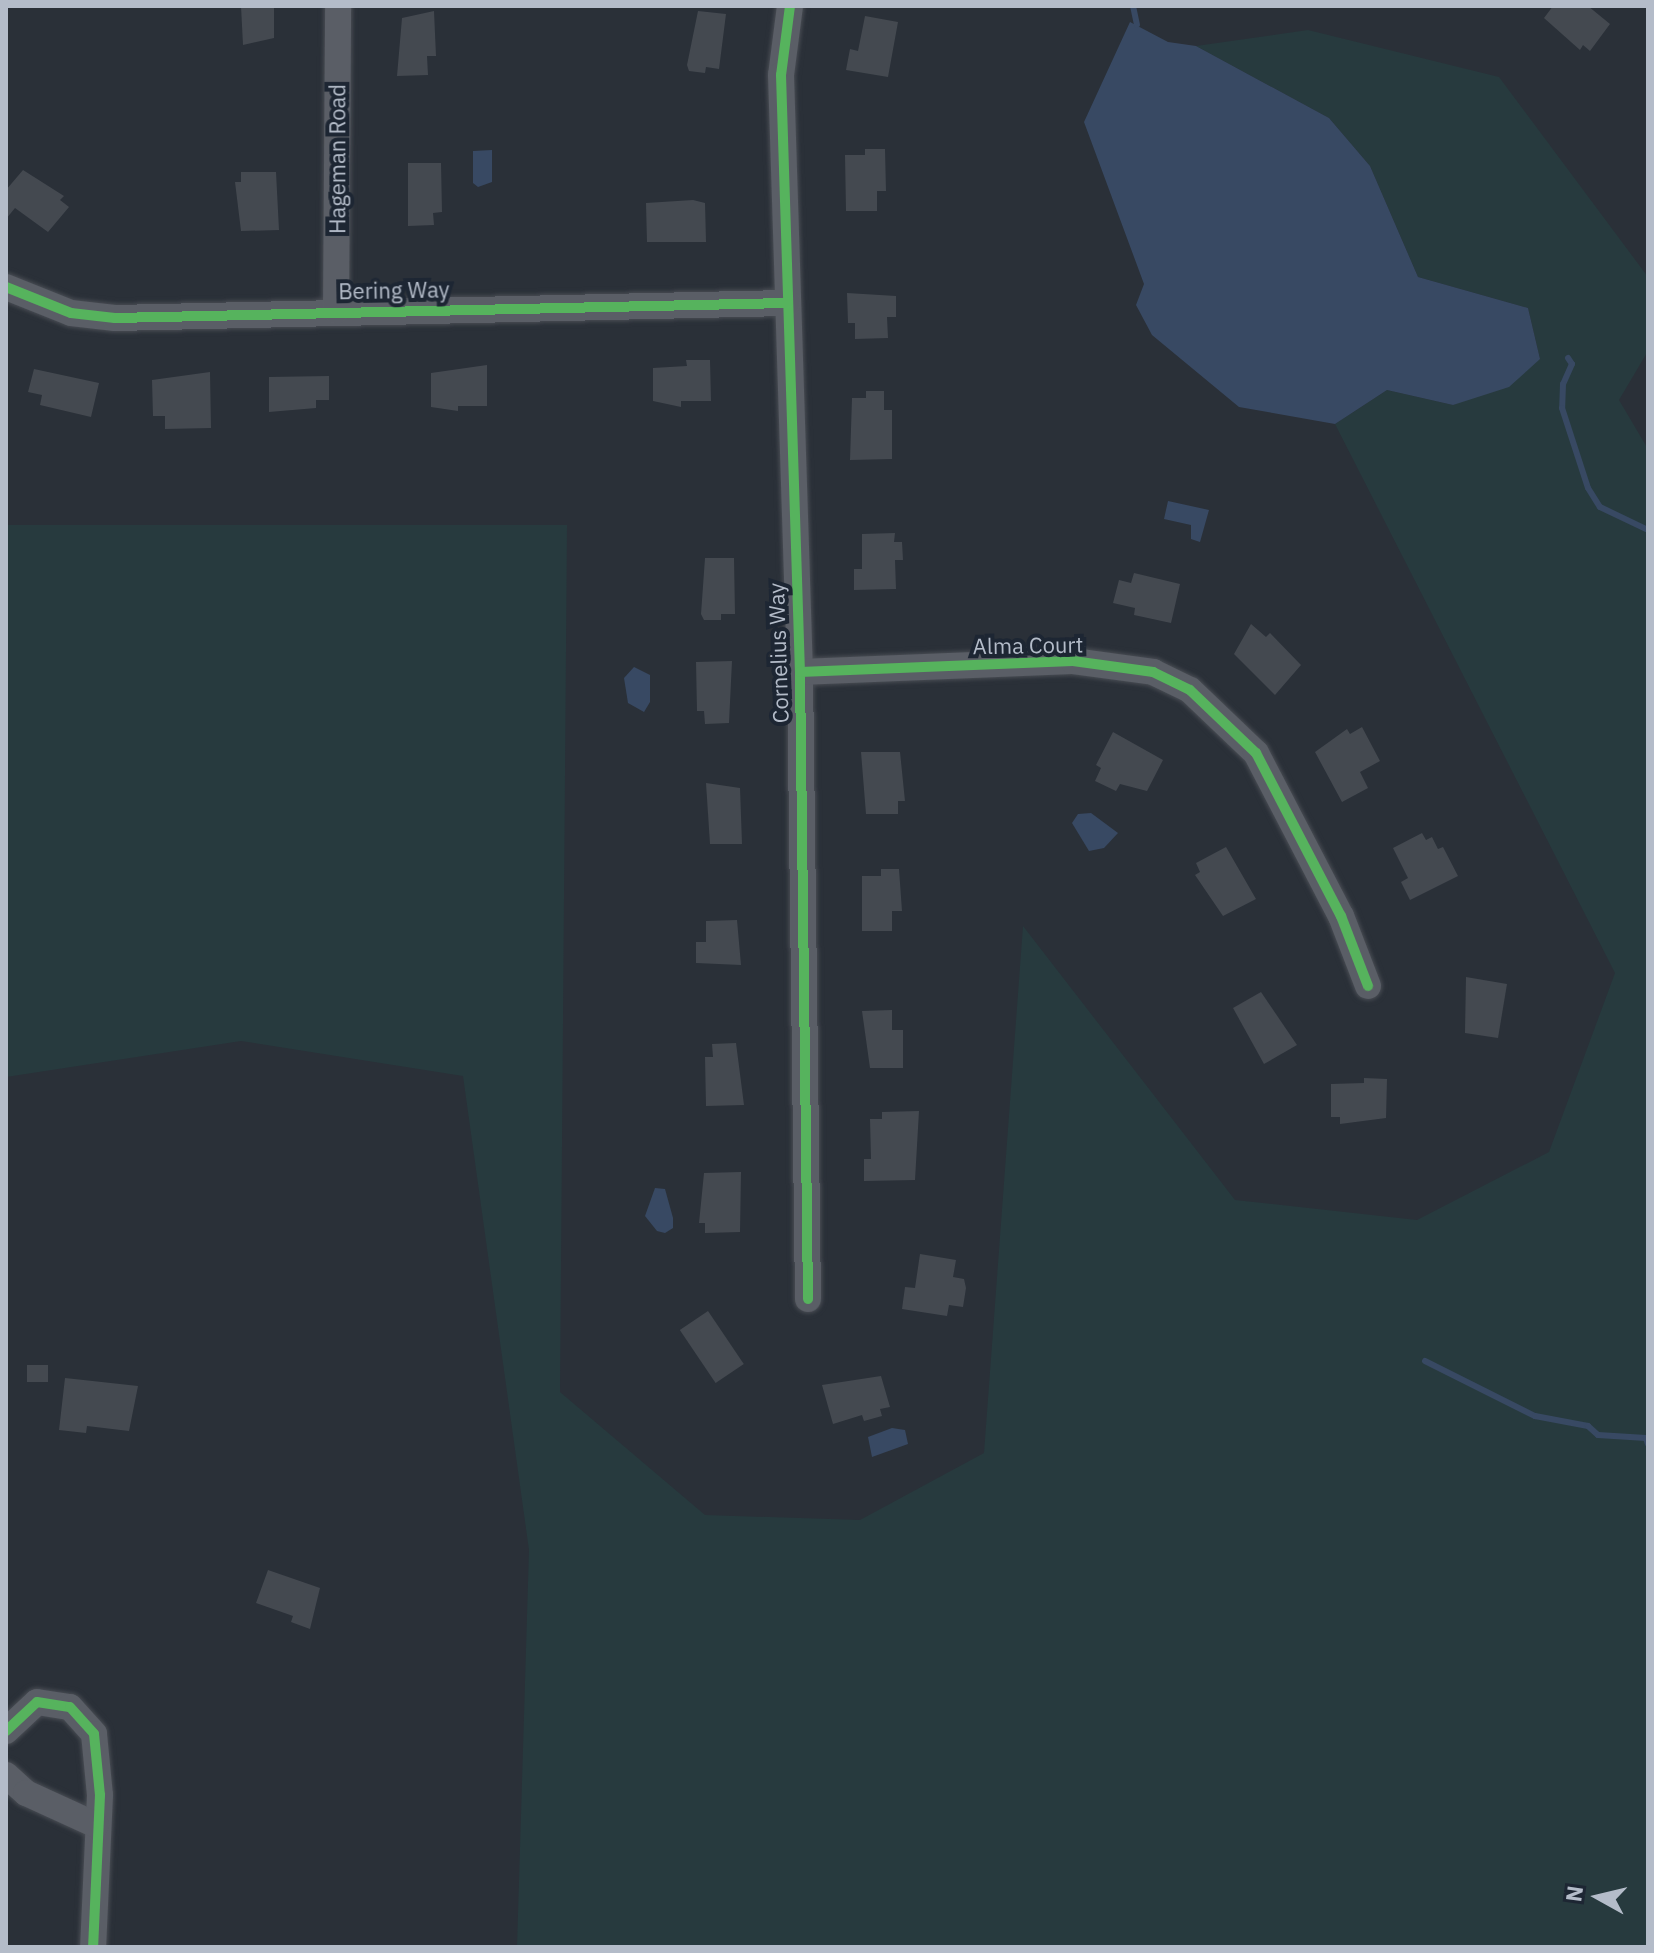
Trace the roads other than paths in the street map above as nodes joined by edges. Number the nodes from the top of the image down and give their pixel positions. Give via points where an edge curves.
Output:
1 (338, 6) edge
2 (790, 6) edge
3 (6, 287) edge
4 (788, 303) junction
5 (336, 311) junction
6 (800, 672) junction
7 (1368, 986) dead end
8 (808, 1299) dead end
9 (6, 1731) edge
10 (6, 1775) edge
11 (96, 1825) junction
12 (93, 1947) edge

1 - 5 street, Hageman Road
2 - 4 street, Cornelius Way via 781,75
3 - 5 street, Bering Way via 71,313 115,318
4 - 5 street, Bering Way
4 - 6 street, Cornelius Way
6 - 7 street, Alma Court via 1073,661 1153,672 1190,690 1256,753 1341,916
6 - 8 street, Cornelius Way
9 - 11 street via 37,1702 70,1707 85,1718 100,1757
10 - 11 street via 26,1793
11 - 12 street

